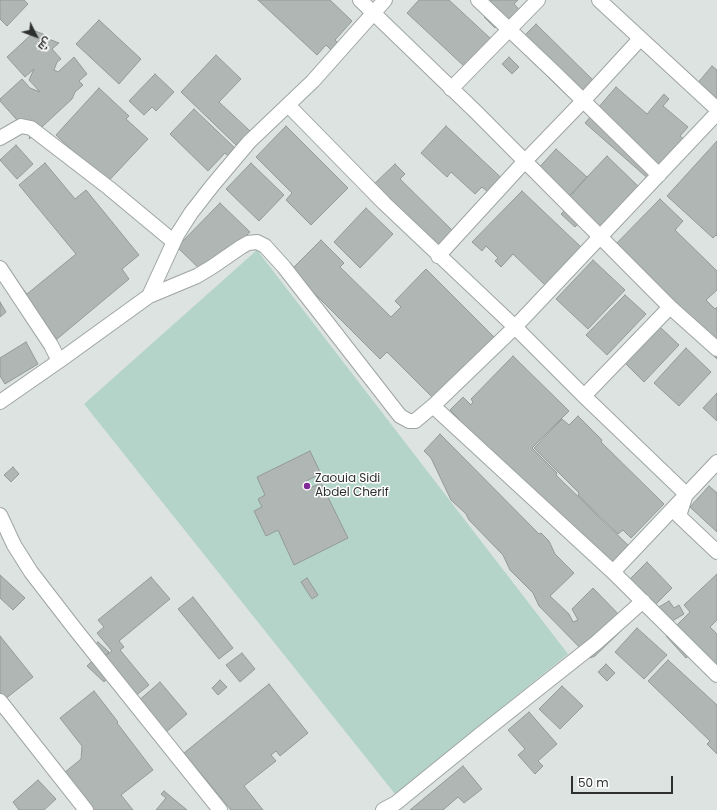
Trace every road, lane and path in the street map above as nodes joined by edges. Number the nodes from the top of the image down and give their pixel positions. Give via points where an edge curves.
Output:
1 (360, 0) edge
2 (385, 0) edge
3 (478, 0) edge
4 (538, 0) edge
5 (599, 0) edge
6 (374, 13) junction
7 (509, 29) junction
8 (640, 39) junction
9 (451, 89) junction
10 (584, 101) junction
11 (288, 105) junction
12 (717, 109) edge
13 (717, 113) edge
14 (0, 138) edge
15 (525, 162) junction
16 (659, 175) junction
17 (599, 237) junction
18 (174, 242) junction
19 (438, 256) junction
20 (0, 268) edge
21 (149, 296) junction
22 (670, 307) junction
23 (515, 327) junction
24 (717, 349) edge
25 (59, 361) junction
26 (584, 396) junction
27 (0, 402) edge
28 (433, 406) junction
29 (717, 462) edge
30 (686, 494) junction
31 (0, 515) edge
32 (717, 552) edge
33 (613, 572) junction
34 (643, 602) junction
35 (717, 676) edge
36 (0, 701) edge
37 (86, 810) edge
38 (220, 810) edge
39 (383, 810) edge

1 - 6 street
2 - 6 street
3 - 7 street
4 - 7 street
5 - 8 street
6 - 9 street
6 - 11 street via 331,62
7 - 9 street
7 - 10 street
8 - 10 street
8 - 12 street
9 - 15 street
10 - 15 street
10 - 16 street
11 - 18 street via 233,159 191,213
11 - 19 street
13 - 16 street
14 - 18 street via 21,126 31,128
15 - 17 street
15 - 19 street
16 - 17 street
17 - 22 street
17 - 23 street
18 - 21 street
19 - 23 street
20 - 25 street
21 - 25 street
21 - 28 street via 197,276 248,243 262,244 284,267 400,416 415,421
22 - 24 street
22 - 26 street
23 - 26 street
23 - 28 street
25 - 27 street
26 - 30 street
28 - 33 street
29 - 30 street
30 - 32 street via 679,516
30 - 33 street
31 - 38 street via 14,545 31,572
33 - 34 street
34 - 35 street
34 - 39 street via 596,643 396,803
36 - 37 street

